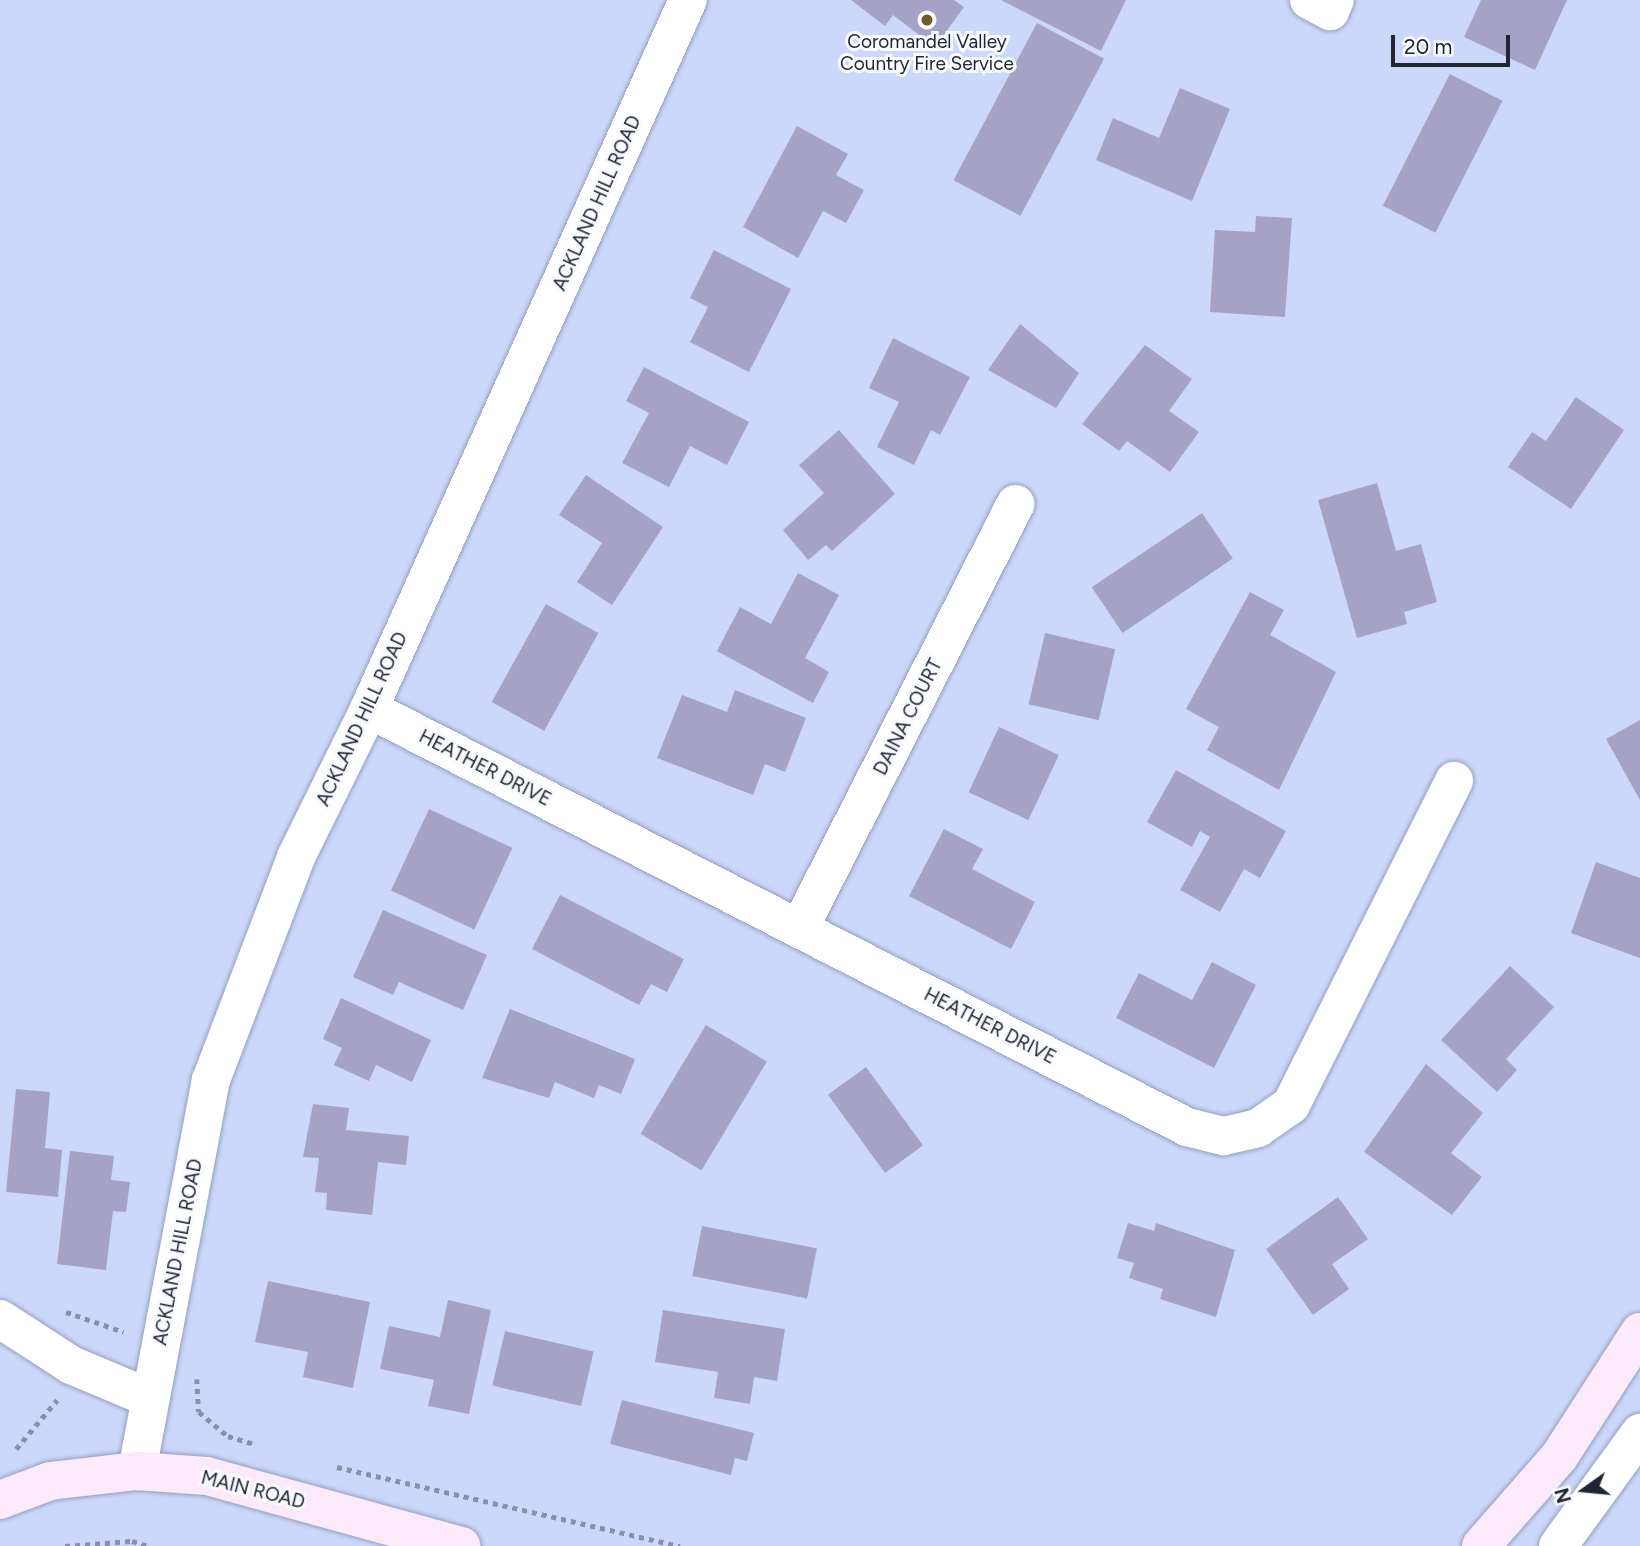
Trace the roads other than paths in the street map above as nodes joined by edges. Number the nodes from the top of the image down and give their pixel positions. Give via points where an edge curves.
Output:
1 (688, 0) edge
2 (1309, 0) edge
3 (1335, 0) edge
4 (1016, 504) dead end
5 (369, 709) junction
6 (1454, 781) dead end
7 (799, 929) junction
8 (0, 1318) edge
9 (1640, 1332) edge
10 (150, 1398) junction
11 (1640, 1433) edge
12 (137, 1471) junction
13 (0, 1500) edge
14 (462, 1546) edge
15 (1481, 1546) edge
16 (1558, 1546) edge

1 - 5 street, ACKLAND HILL ROAD
2 - 3 street via 1331,11
4 - 7 street, DAINA COURT
5 - 7 street, HEATHER DRIVE
5 - 10 street, ACKLAND HILL ROAD via 296,857 211,1080
6 - 7 street, HEATHER DRIVE via 1291,1105 1258,1128 1224,1136 1187,1127
8 - 10 street via 71,1365
9 - 15 main road via 1559,1457
10 - 12 street, ACKLAND HILL ROAD
11 - 16 street
12 - 13 main road, MAIN ROAD via 50,1481
12 - 14 main road, MAIN ROAD via 207,1475

